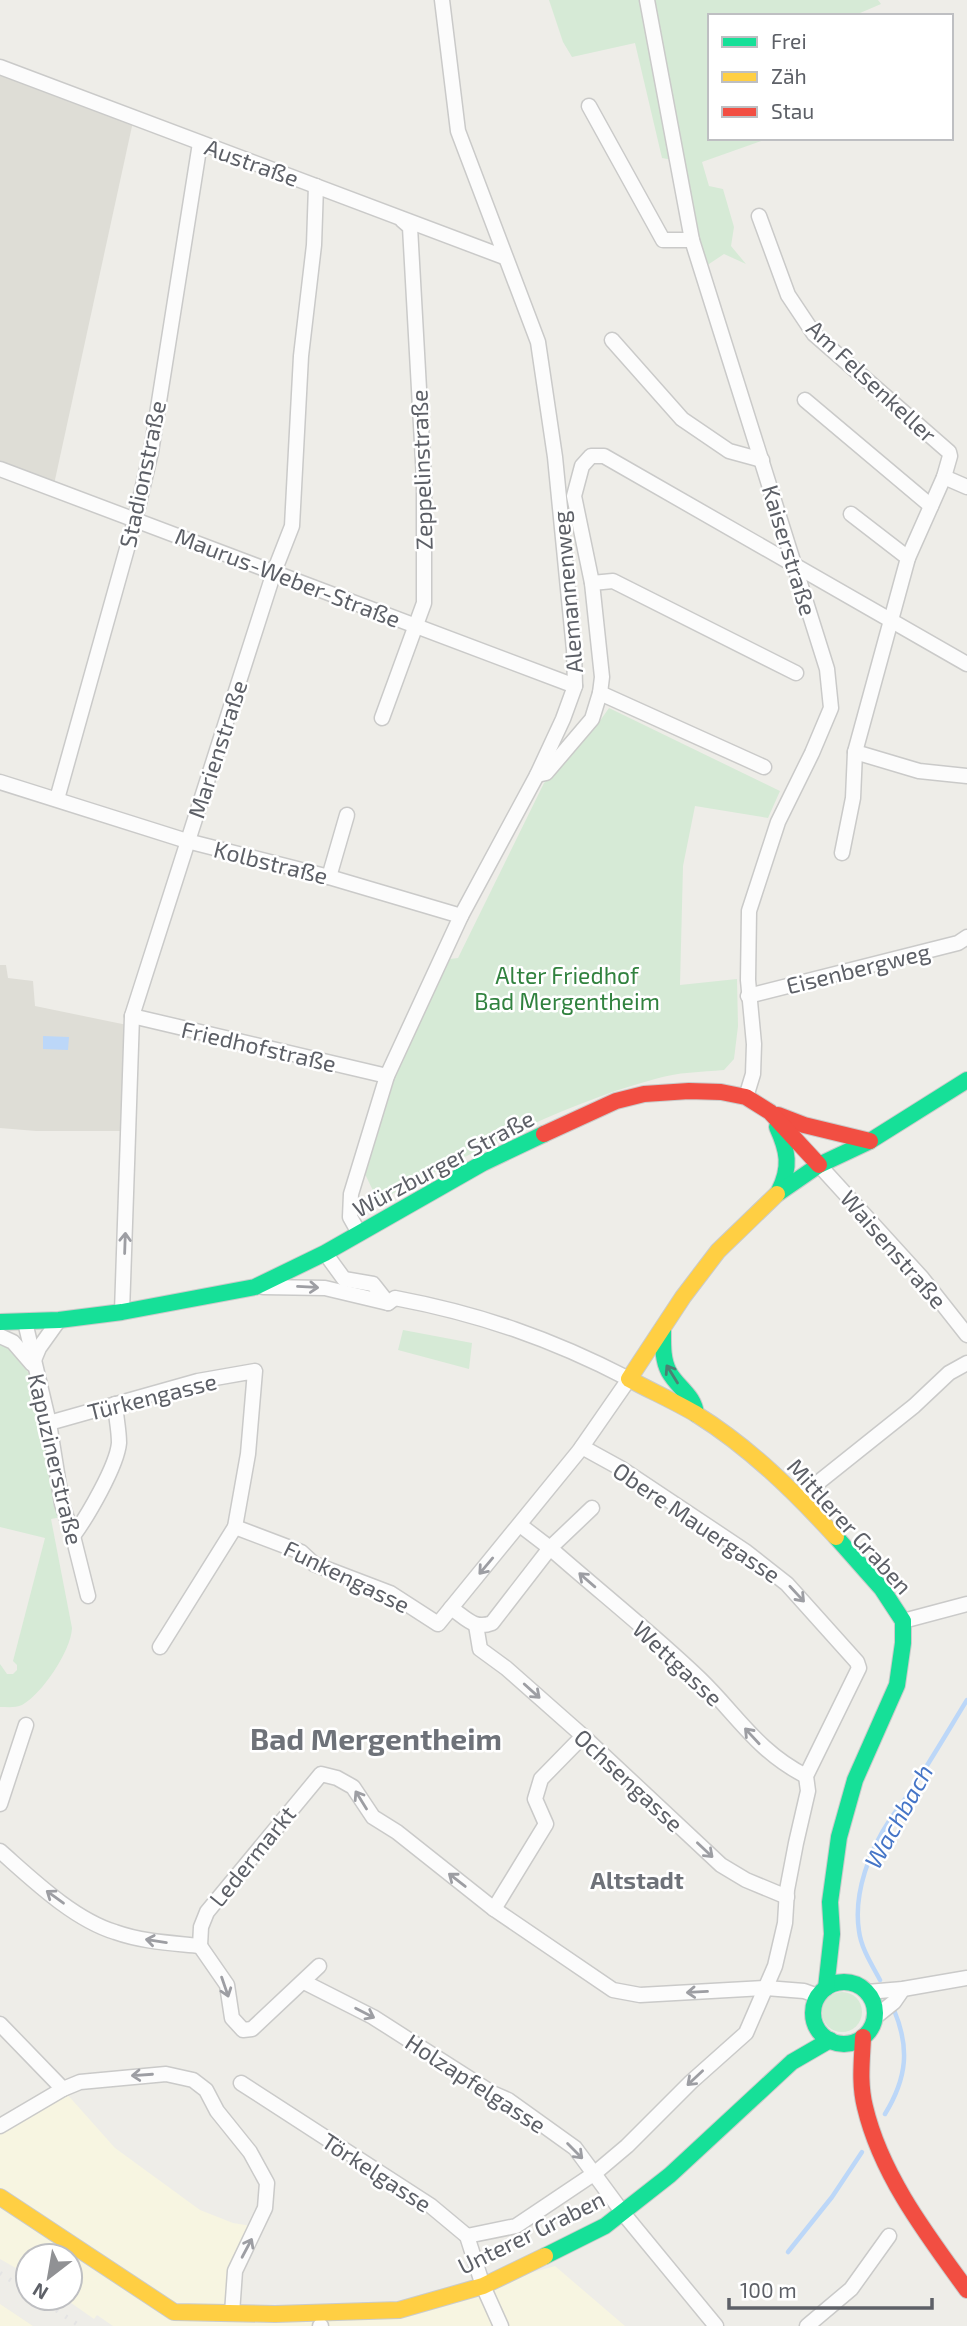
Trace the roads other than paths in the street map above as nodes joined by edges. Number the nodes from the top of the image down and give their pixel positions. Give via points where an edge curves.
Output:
1 (442, 0) edge
2 (647, 0) edge
3 (0, 67) edge
4 (589, 106) dead end
5 (200, 143) junction
6 (316, 186) junction
7 (759, 216) dead end
8 (402, 219) junction
9 (692, 240) junction
10 (504, 257) junction
11 (612, 340) dead end
12 (805, 400) dead end
13 (762, 460) junction
14 (0, 469) edge
15 (944, 477) junction
16 (967, 488) edge
17 (931, 506) junction
18 (851, 514) dead end
19 (135, 520) junction
20 (908, 558) junction
21 (795, 564) junction
22 (274, 572) junction
23 (592, 583) junction
24 (892, 621) junction
25 (414, 625) junction
26 (967, 664) edge
27 (796, 673) dead end
28 (575, 686) junction
29 (600, 693) junction
30 (382, 718) dead end
31 (855, 752) junction
32 (764, 767) dead end
33 (537, 775) junction
34 (967, 776) edge
35 (0, 782) edge
36 (57, 799) junction
37 (347, 815) dead end
38 (187, 841) junction
39 (842, 853) dead end
40 (329, 877) junction
41 (461, 916) junction
42 (967, 937) edge
43 (748, 996) junction
44 (132, 1016) junction
45 (387, 1076) junction
46 (967, 1080) edge
47 (747, 1097) junction
48 (770, 1112) junction
49 (804, 1125) junction
50 (870, 1141) junction
51 (819, 1165) junction
52 (778, 1193) junction
53 (359, 1233) junction
54 (325, 1253) junction
55 (255, 1287) junction
56 (388, 1303) junction
57 (122, 1312) junction
58 (59, 1320) junction
59 (0, 1322) edge
60 (25, 1322) junction
61 (663, 1328) junction
62 (967, 1335) edge
63 (0, 1336) edge
64 (967, 1363) edge
65 (36, 1367) junction
66 (629, 1379) junction
67 (115, 1404) junction
68 (696, 1414) junction
69 (49, 1423) junction
70 (582, 1447) junction
71 (800, 1497) junction
72 (592, 1508) dead end
73 (520, 1525) junction
74 (235, 1527) junction
75 (73, 1536) junction
76 (550, 1548) junction
77 (88, 1596) dead end
78 (967, 1604) edge
79 (451, 1608) junction
80 (903, 1621) junction
81 (476, 1625) junction
82 (160, 1647) dead end
83 (26, 1725) dead end
84 (583, 1736) junction
85 (806, 1776) junction
86 (0, 1804) edge
87 (0, 1852) edge
88 (788, 1897) junction
89 (494, 1909) junction
90 (832, 1934) junction
91 (200, 1946) junction
92 (319, 1966) dead end
93 (967, 1978) edge
94 (304, 1982) junction
95 (852, 1983) junction
96 (766, 1988) junction
97 (903, 1989) junction
98 (822, 1992) junction
99 (867, 1992) junction
100 (874, 2018) junction
101 (815, 2021) junction
102 (0, 2024) edge
103 (863, 2037) junction
104 (836, 2042) junction
105 (792, 2062) junction
106 (861, 2080) junction
107 (241, 2083) dead end
108 (63, 2089) junction
109 (0, 2126) edge
110 (595, 2173) junction
111 (0, 2197) edge
112 (623, 2213) junction
113 (467, 2236) junction
114 (889, 2236) dead end
115 (483, 2286) junction
116 (967, 2290) edge
117 (232, 2313) junction
118 (206, 2320) edge
119 (271, 2320) edge
120 (320, 2323) edge
121 (501, 2326) edge
122 (716, 2326) edge
123 (807, 2326) edge

1 - 10 street, Alemannenweg via 458,131
2 - 9 street, Kaiserstraße
3 - 5 street, Austraße
4 - 9 street via 663,240
5 - 6 street, Austraße
5 - 19 street, Stadionstraße
6 - 8 street, Austraße
6 - 22 street, Marienstraße via 292,526
7 - 15 street, Am Felsenkeller via 788,295 814,334 948,452
8 - 10 street, Austraße
8 - 25 street, Zeppelinstraße via 410,227 424,480 424,603
9 - 13 street, Kaiserstraße
10 - 28 street, Alemannenweg via 538,342 555,457
11 - 13 street via 682,419 729,451
12 - 17 street
13 - 21 street, Kaiserstraße
14 - 19 street, Maurus-Weber-Straße
15 - 16 street
15 - 17 street, Am Felsenkeller
17 - 20 street, Am Felsenkeller
18 - 20 street
19 - 22 street, Maurus-Weber-Straße
19 - 36 street, Stadionstraße
20 - 24 street, Am Felsenkeller
21 - 23 street via 604,456 591,456 582,466 574,496
21 - 24 street
21 - 43 street, Kaiserstraße via 827,669 831,708 778,822 749,911
22 - 25 street, Maurus-Weber-Straße
22 - 38 street, Marienstraße
23 - 27 street via 612,581
23 - 29 street
24 - 26 street
24 - 31 street, Am Felsenkeller
25 - 28 street, Maurus-Weber-Straße
25 - 30 street, Zeppelinstraße
28 - 33 street, Alemannenweg
29 - 32 street
29 - 33 street via 592,719 546,773
31 - 34 street via 919,771
31 - 39 street, Am Felsenkeller via 853,797
33 - 41 street, Alemannenweg
35 - 36 street, Kolbstraße
36 - 38 street, Kolbstraße
37 - 40 street
38 - 40 street, Kolbstraße
38 - 44 street, Marienstraße
40 - 41 street, Kolbstraße
41 - 45 street, Alemannenweg
42 - 43 street, Eisenbergweg
43 - 47 street, Kaiserstraße via 754,1044
44 - 45 street, Friedhofstraße
57 -> 44 street, Marienstraße
45 - 53 street, Alemannenweg via 351,1194 350,1217
46 - 50 street
47 - 48 street, Würzburger Straße
47 - 53 street, Würzburger Straße via 689,1091 616,1101 483,1163
48 - 49 street
48 - 51 street, Würzburger Straße
48 - 52 street via 790,1167
49 - 50 street
49 - 51 street
50 - 51 street
51 - 52 street
51 - 62 street, Waisenstraße
52 - 61 street via 718,1251
53 - 54 street, Würzburger Straße
54 - 55 street, Würzburger Straße
54 - 56 street via 344,1279 373,1284
55 -> 56 street via 326,1288
55 - 57 street, Würzburger Straße
56 - 66 street via 430,1313 441,1307 526,1332
57 - 58 street, Würzburger Straße
58 - 60 street, Würzburger Straße
58 - 65 street via 39,1348
59 - 60 street, Würzburger Straße
60 - 65 street, Kapuzinerstraße
61 - 66 street
68 -> 61 street via 696,1403 669,1372
63 - 65 street via 13,1342
64 - 71 street
65 - 69 street, Kapuzinerstraße
66 - 68 street, Mittlerer Graben
66 - 70 street
67 - 69 street, Türkengasse
67 - 74 street, Türkengasse via 255,1371
67 - 75 street via 119,1445 104,1485
68 - 71 street, Mittlerer Graben via 762,1462
69 - 75 street, Kapuzinerstraße via 62,1504
70 - 73 street
70 -> 85 street, Obere Mauergasse via 745,1551 787,1584 857,1662 859,1668
71 - 80 street, Mittlerer Graben via 882,1589
72 - 76 street
73 - 76 street, Wettgasse
73 -> 79 street
74 - 79 street, Funkengasse via 390,1593 438,1624
74 - 82 street
75 - 77 street, Kapuzinerstraße
76 - 81 street via 492,1623
85 -> 76 street, Wettgasse via 766,1751 701,1680
78 - 80 street
79 - 81 street
80 - 90 street, Mittlerer Graben via 897,1685 855,1780 839,1837 830,1902
81 -> 84 street, Ochsengasse via 480,1648
83 - 86 street
84 -> 88 street, Ochsengasse via 721,1866
84 - 89 street via 541,1779 535,1799 546,1824
85 - 88 street, Obere Mauergasse via 808,1791
91 -> 87 street via 113,1932 59,1900
88 - 96 street, Obere Mauergasse via 775,1966
89 -> 91 street, Ledermarkt via 373,1817 353,1787 321,1774 207,1912
96 -> 89 street via 640,1995 613,1990
90 - 95 street, Mittlerer Graben
90 - 98 street, Mittlerer Graben
91 -> 94 street via 227,1985 233,2018 243,2030 252,2029
92 - 94 street
93 - 97 street
94 -> 110 street, Holzapfelgasse via 373,2017 508,2101 575,2148
95 - 98 street via 843,1982
95 - 99 street
96 - 98 street
96 -> 110 street, Obere Mauergasse via 746,2033
97 - 99 street
97 - 100 street via 894,2003
98 - 101 street via 813,2013
99 - 100 street
100 - 103 street
101 - 104 street via 818,2029
101 - 105 street, Unterer Graben
102 - 108 street
103 - 104 street
103 - 106 street
104 - 105 street, Unterer Graben
104 - 106 street
105 - 112 street, Unterer Graben via 699,2150
106 - 116 street via 867,2119 885,2164
107 - 113 street, Törkelgasse via 431,2206
108 - 109 street
117 -> 108 street via 234,2271 265,2208 267,2183 206,2090 193,2080 166,2074 80,2082
110 - 112 street, Holzapfelgasse
110 - 113 street, Obere Mauergasse via 516,2226
111 - 118 street, Unterer Graben via 174,2312
112 - 115 street, Unterer Graben
112 - 122 street, Holzapfelgasse
113 - 115 street
114 - 123 street via 851,2289
115 - 120 street, Unterer Graben via 399,2309
115 - 121 street
117 - 118 street, Unterer Graben
117 - 119 street, Unterer Graben
119 - 120 street, Unterer Graben

